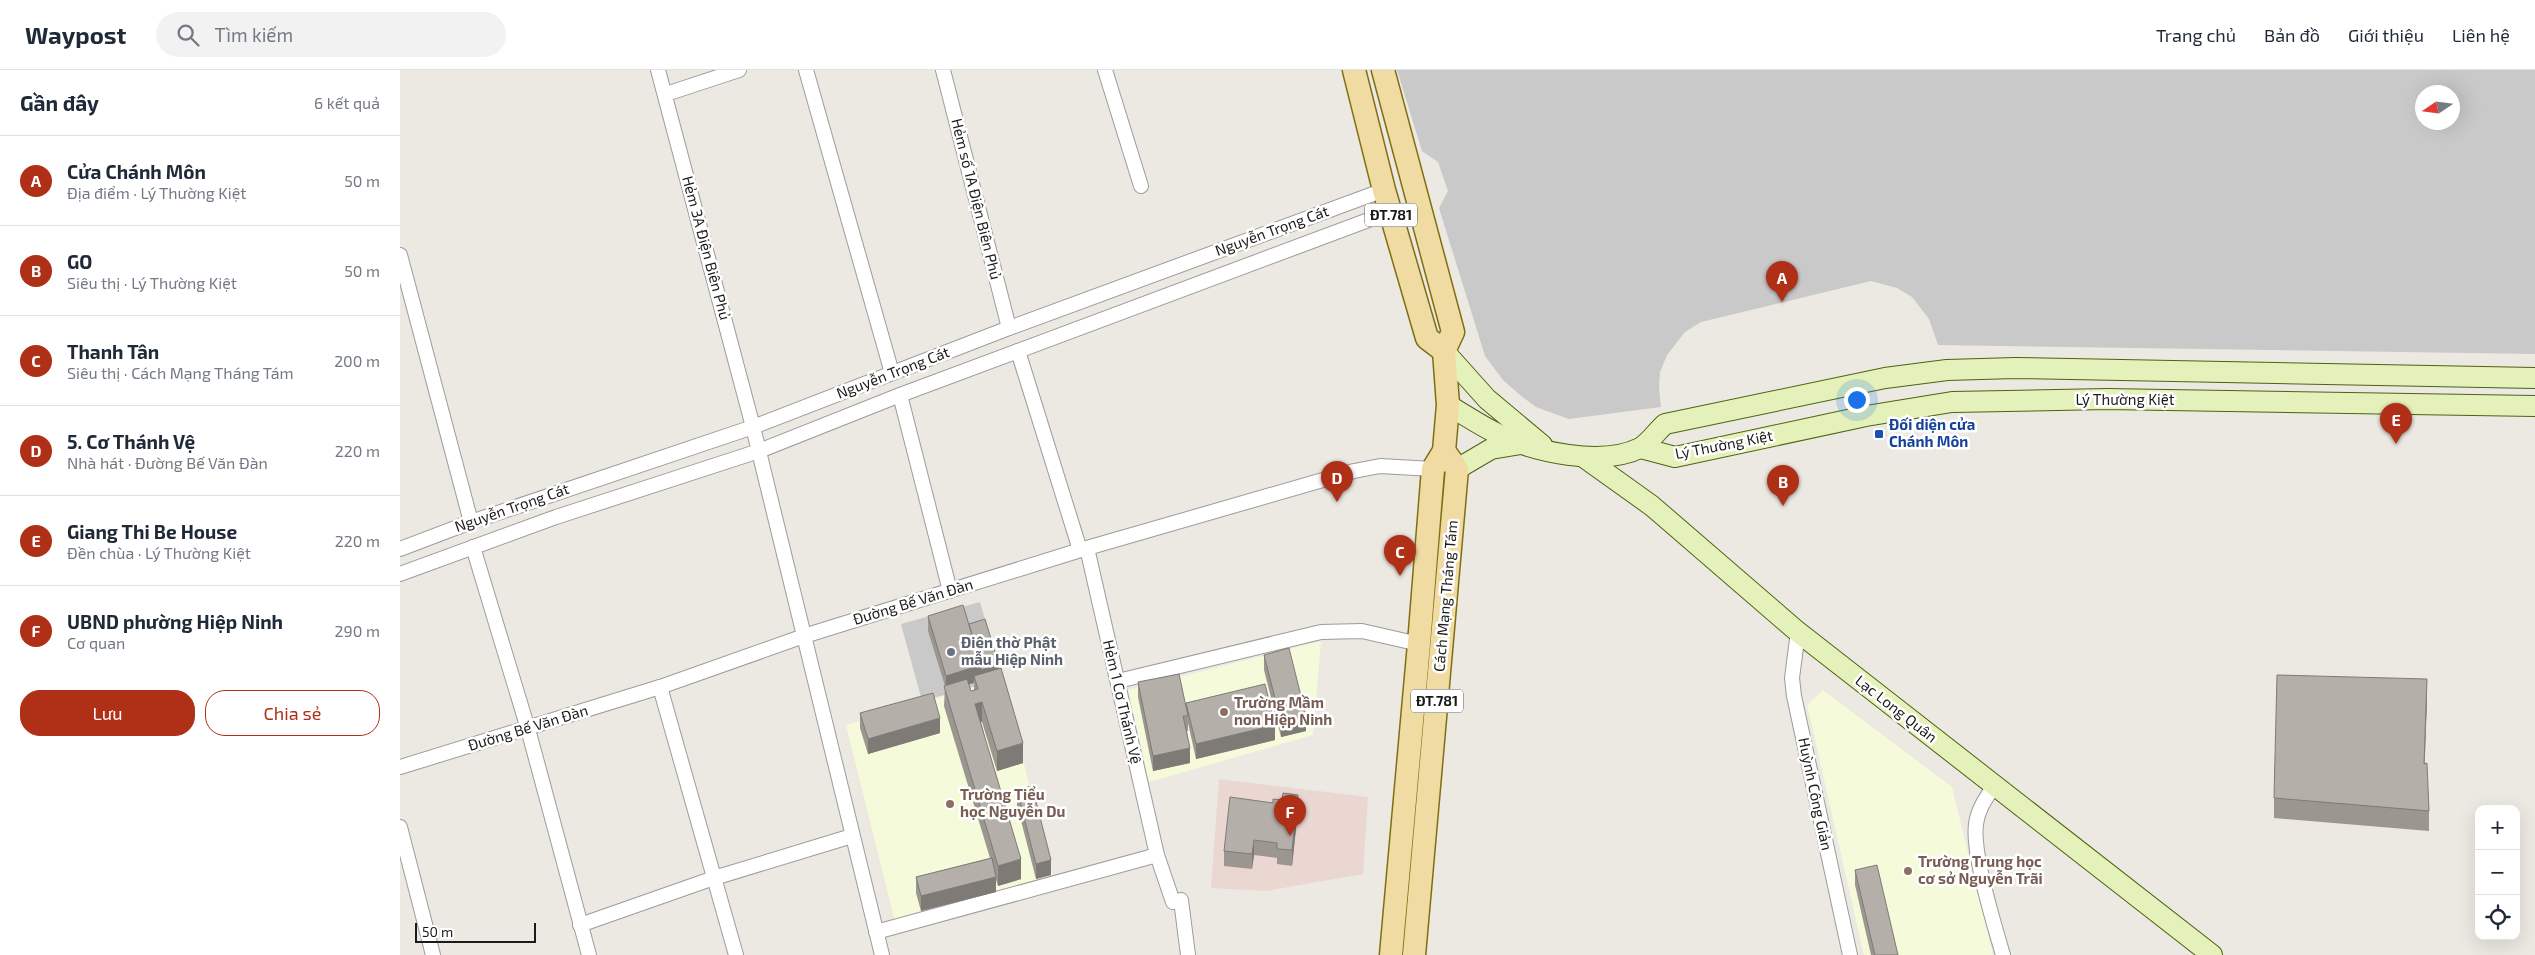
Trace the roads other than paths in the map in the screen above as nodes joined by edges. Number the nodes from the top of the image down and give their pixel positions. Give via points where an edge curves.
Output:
1 (658, 70) edge
2 (740, 70) edge
3 (806, 70) edge
4 (943, 70) edge
5 (1104, 70) edge
6 (1354, 70) edge
7 (1385, 78) edge
8 (666, 94) junction
9 (1360, 94) junction
10 (1141, 186) dead end
11 (1416, 189) junction
12 (1387, 200) junction
13 (400, 256) edge
14 (1009, 328) junction
15 (1018, 350) junction
16 (1444, 351) junction
17 (892, 373) junction
18 (2535, 378) edge
19 (900, 395) junction
20 (1448, 405) junction
21 (2535, 406) edge
22 (753, 427) junction
23 (1524, 444) junction
24 (1641, 448) junction
25 (1547, 450) junction
26 (758, 451) junction
27 (1585, 458) junction
28 (1445, 463) junction
29 (471, 522) junction
30 (473, 547) junction
31 (400, 549) edge
32 (1083, 549) junction
33 (400, 574) edge
34 (950, 591) junction
35 (1798, 632) junction
36 (804, 636) junction
37 (1420, 644) junction
38 (1118, 681) junction
39 (660, 687) junction
40 (528, 729) junction
41 (400, 767) edge
42 (1994, 786) junction
43 (400, 827) edge
44 (852, 836) junction
45 (1157, 856) junction
46 (714, 878) junction
47 (580, 924) junction
48 (876, 932) junction
49 (433, 955) edge
50 (589, 955) edge
51 (736, 955) edge
52 (882, 955) edge
53 (1188, 955) edge
54 (1391, 955) edge
55 (1414, 955) edge
56 (1850, 955) edge
57 (2003, 955) edge
58 (2212, 955) edge

1 - 8 street, Hẻm 3A Điện Biên Phủ
2 - 8 street
3 - 17 street
4 - 14 street, Hẻm số 1A Điện Biên Phủ
5 - 10 street
6 - 9 main road, ĐT.781
7 - 9 main road
7 - 11 main road, Cách Mạng Tháng Tám / ĐT.781
8 - 22 street, Hẻm 3A Điện Biên Phủ
9 - 12 main road, ĐT.781
11 - 12 main road
11 - 16 main road, Cách Mạng Tháng Tám / ĐT.781 via 1453,332
12 - 14 street, Nguyễn Trọng Cát
12 - 15 street
12 - 16 main road, ĐT.781 via 1427,338
13 - 29 street
14 - 17 street, Nguyễn Trọng Cát
15 - 19 street
15 - 32 street, Hẻm 1 Cơ Thánh Vệ
16 - 20 main road, Cách Mạng Tháng Tám / ĐT.781
16 - 25 main road, Lạc Long Quân via 1487,399
17 - 22 street, Nguyễn Trọng Cát
18 - 24 main road, Lý Thường Kiệt via 2015,368 1947,370 1885,378 1665,424
19 - 26 street
19 - 34 street
20 - 23 main road, Lạc Long Quân via 1499,435
20 - 28 main road, Cách Mạng Tháng Tám / ĐT.781
21 - 24 main road, Lý Thường Kiệt via 2107,400 1952,402 1866,416 1675,457
22 - 26 street, Hẻm 3A Điện Biên Phủ
22 - 29 street, Nguyễn Trọng Cát
23 - 25 main road, Lạc Long Quân
23 - 28 main road via 1491,449
24 - 27 main road, Lạc Long Quân via 1613,456
25 - 27 main road, Lạc Long Quân
26 - 30 street
26 - 36 street, Hẻm 3A Điện Biên Phủ
27 - 35 main road, Lạc Long Quân via 1652,506
28 - 32 street, Đường Bế Văn Đàn via 1354,470
28 - 37 main road, Cách Mạng Tháng Tám / ĐT.781
28 - 55 main road, Cách Mạng Tháng Tám / ĐT.781
29 - 31 street, Nguyễn Trọng Cát
30 - 33 street
30 - 40 street
32 - 34 street, Đường Bế Văn Đàn
32 - 38 street, Hẻm 1 Cơ Thánh Vệ
34 - 36 street, Đường Bế Văn Đàn
35 - 42 main road, Lạc Long Quân
35 - 56 street, Huỳnh Công Giản via 1793,670 1794,696
36 - 39 street, Đường Bế Văn Đàn
36 - 44 street, Hẻm 3A Điện Biên Phủ
37 - 38 street via 1362,631 1321,632
37 - 54 main road, Cách Mạng Tháng Tám / ĐT.781
38 - 45 street, Hẻm 1 Cơ Thánh Vệ
39 - 40 street, Đường Bế Văn Đàn
39 - 46 street
40 - 41 street, Đường Bế Văn Đàn
40 - 47 street
42 - 57 street via 1979,811 1975,833
42 - 58 main road, Lạc Long Quân
43 - 49 street
44 - 46 street
44 - 48 street, Hẻm 3A Điện Biên Phủ
45 - 48 street
45 - 53 street, Hẻm 1 Cơ Thánh Vệ via 1173,902 1181,900
46 - 47 street
46 - 51 street
47 - 50 street
48 - 52 street, Hẻm 3A Điện Biên Phủ

